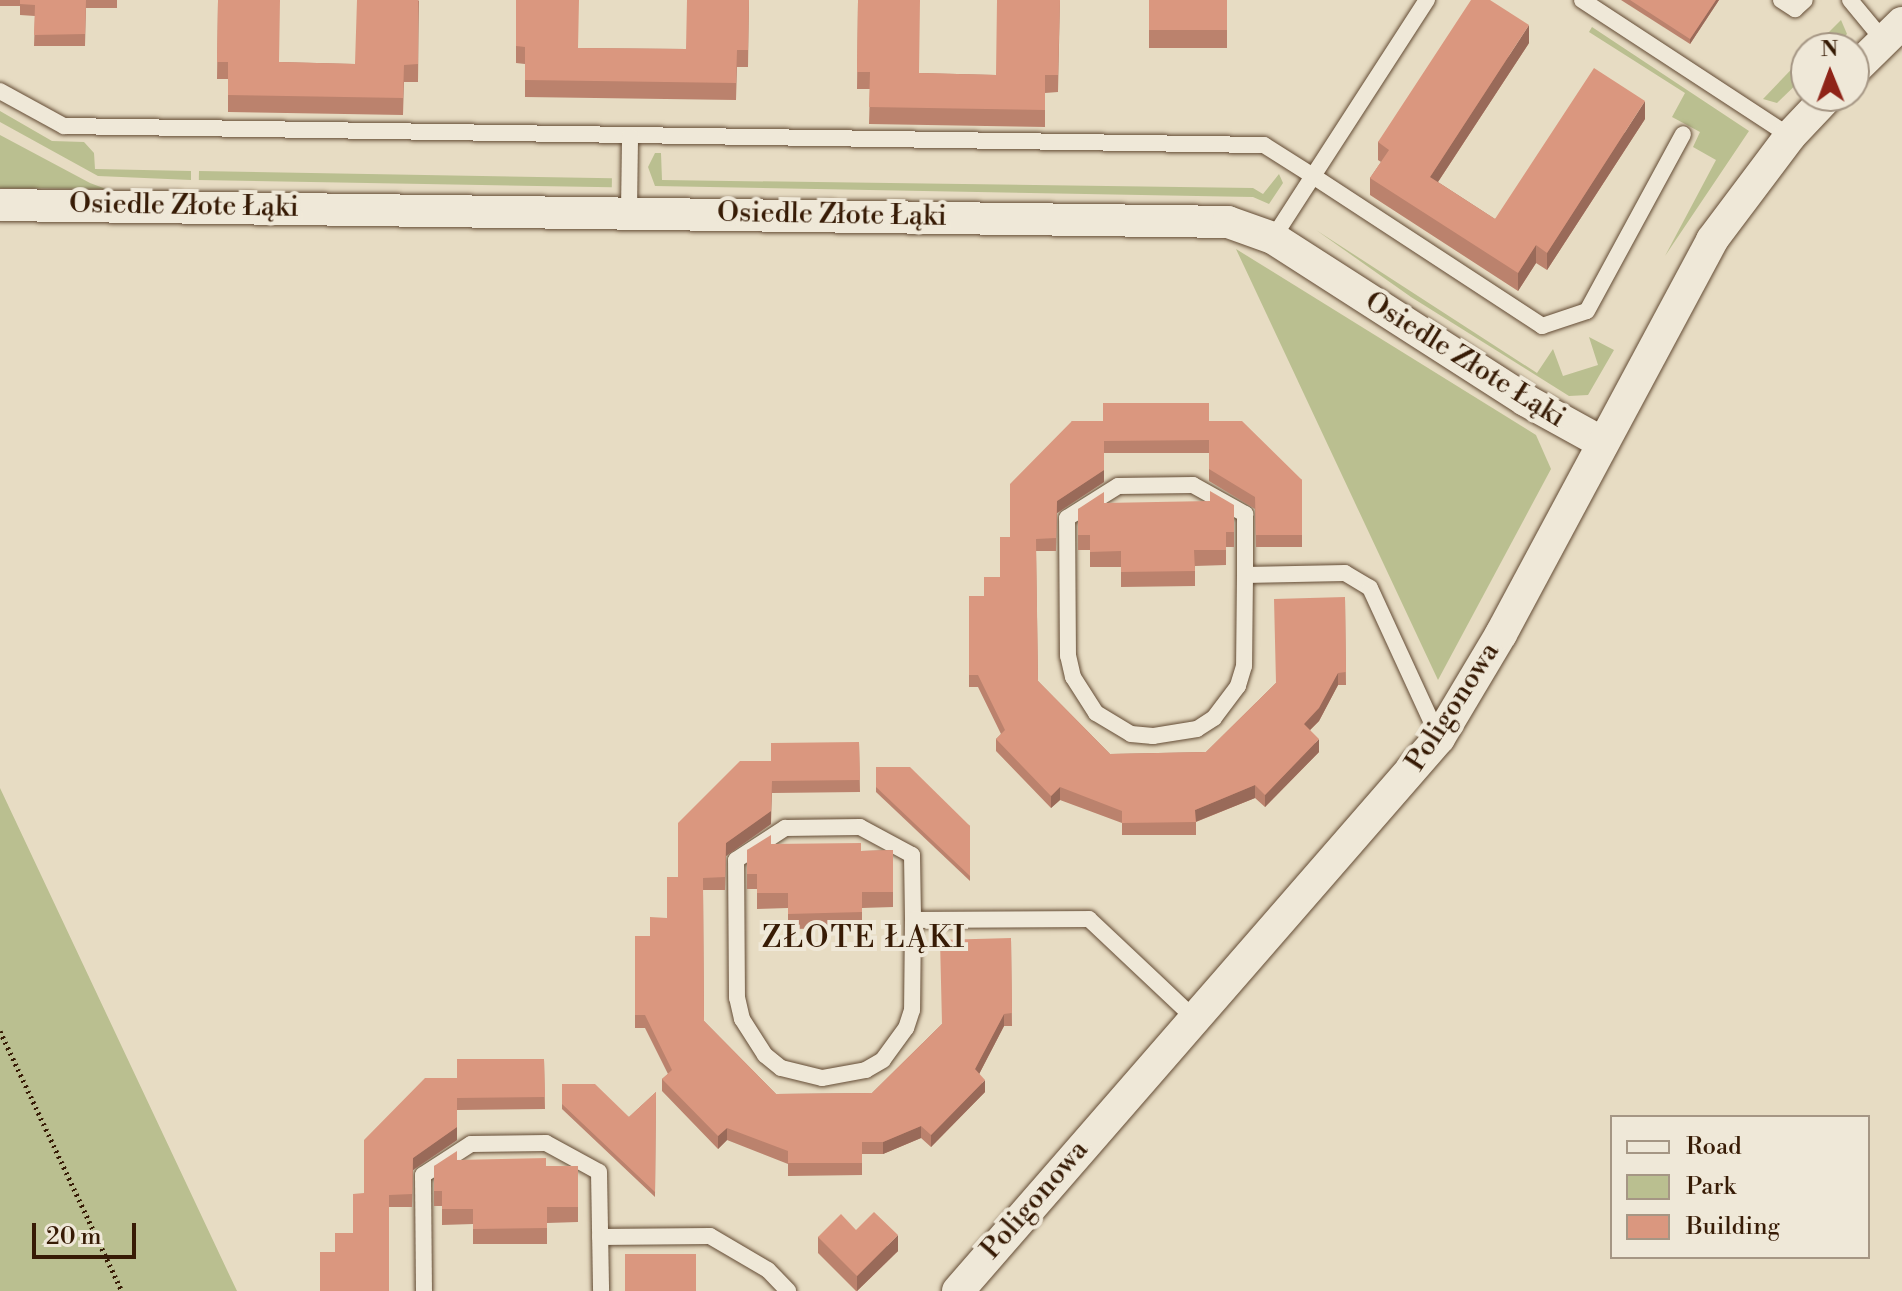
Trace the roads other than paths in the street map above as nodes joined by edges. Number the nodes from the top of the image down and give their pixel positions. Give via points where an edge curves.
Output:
1 (1427, 0) edge
2 (1582, 0) edge
3 (1781, 0) edge
4 (1805, 0) edge
5 (1850, 0) edge
6 (1893, 32) edge
7 (1870, 54) edge
8 (0, 91) edge
9 (1813, 112) edge
10 (1683, 134) dead end
11 (630, 136) junction
12 (1790, 136) junction
13 (1313, 176) junction
14 (0, 205) edge
15 (629, 211) junction
16 (1273, 238) junction
17 (1603, 443) junction
18 (1245, 575) junction
19 (1439, 738) junction
20 (913, 920) junction
21 (1194, 1018) junction
22 (600, 1237) junction
23 (424, 1291) edge
24 (601, 1291) edge
25 (788, 1291) edge
26 (958, 1291) edge

1 - 13 lane
2 - 12 lane
3 - 4 lane via 1795,9
5 - 6 lane
6 - 7 street
8 - 11 lane via 64,126
9 - 12 street, Poligonowa
10 - 13 lane via 1587,311 1542,326
11 - 13 lane via 1264,145
11 - 15 lane
12 - 17 street, Poligonowa via 1705,251
13 - 16 lane
14 - 15 street, Osiedle Złote Łąki
15 - 16 street, Osiedle Złote Łąki via 1228,222
16 - 17 street, Osiedle Złote Łąki via 1525,400
17 - 19 street, Poligonowa
18 - 18 lane via 1245,514 1193,485 1118,486 1067,518 1068,656 1073,677 1096,713 1122,730 1153,736 1197,729 1214,718 1238,686 1244,666
18 - 19 lane via 1345,573 1360,578 1370,588
19 - 21 street, Poligonowa
20 - 20 lane via 912,855 860,827 785,828 736,860 737,998 746,1028 765,1055 791,1072 822,1078 866,1070 883,1060 912,1010
20 - 21 lane via 1089,919
21 - 26 street, Poligonowa
22 - 23 lane via 599,1172 546,1143 471,1144 423,1175
22 - 24 lane
22 - 25 lane via 710,1236 768,1270

